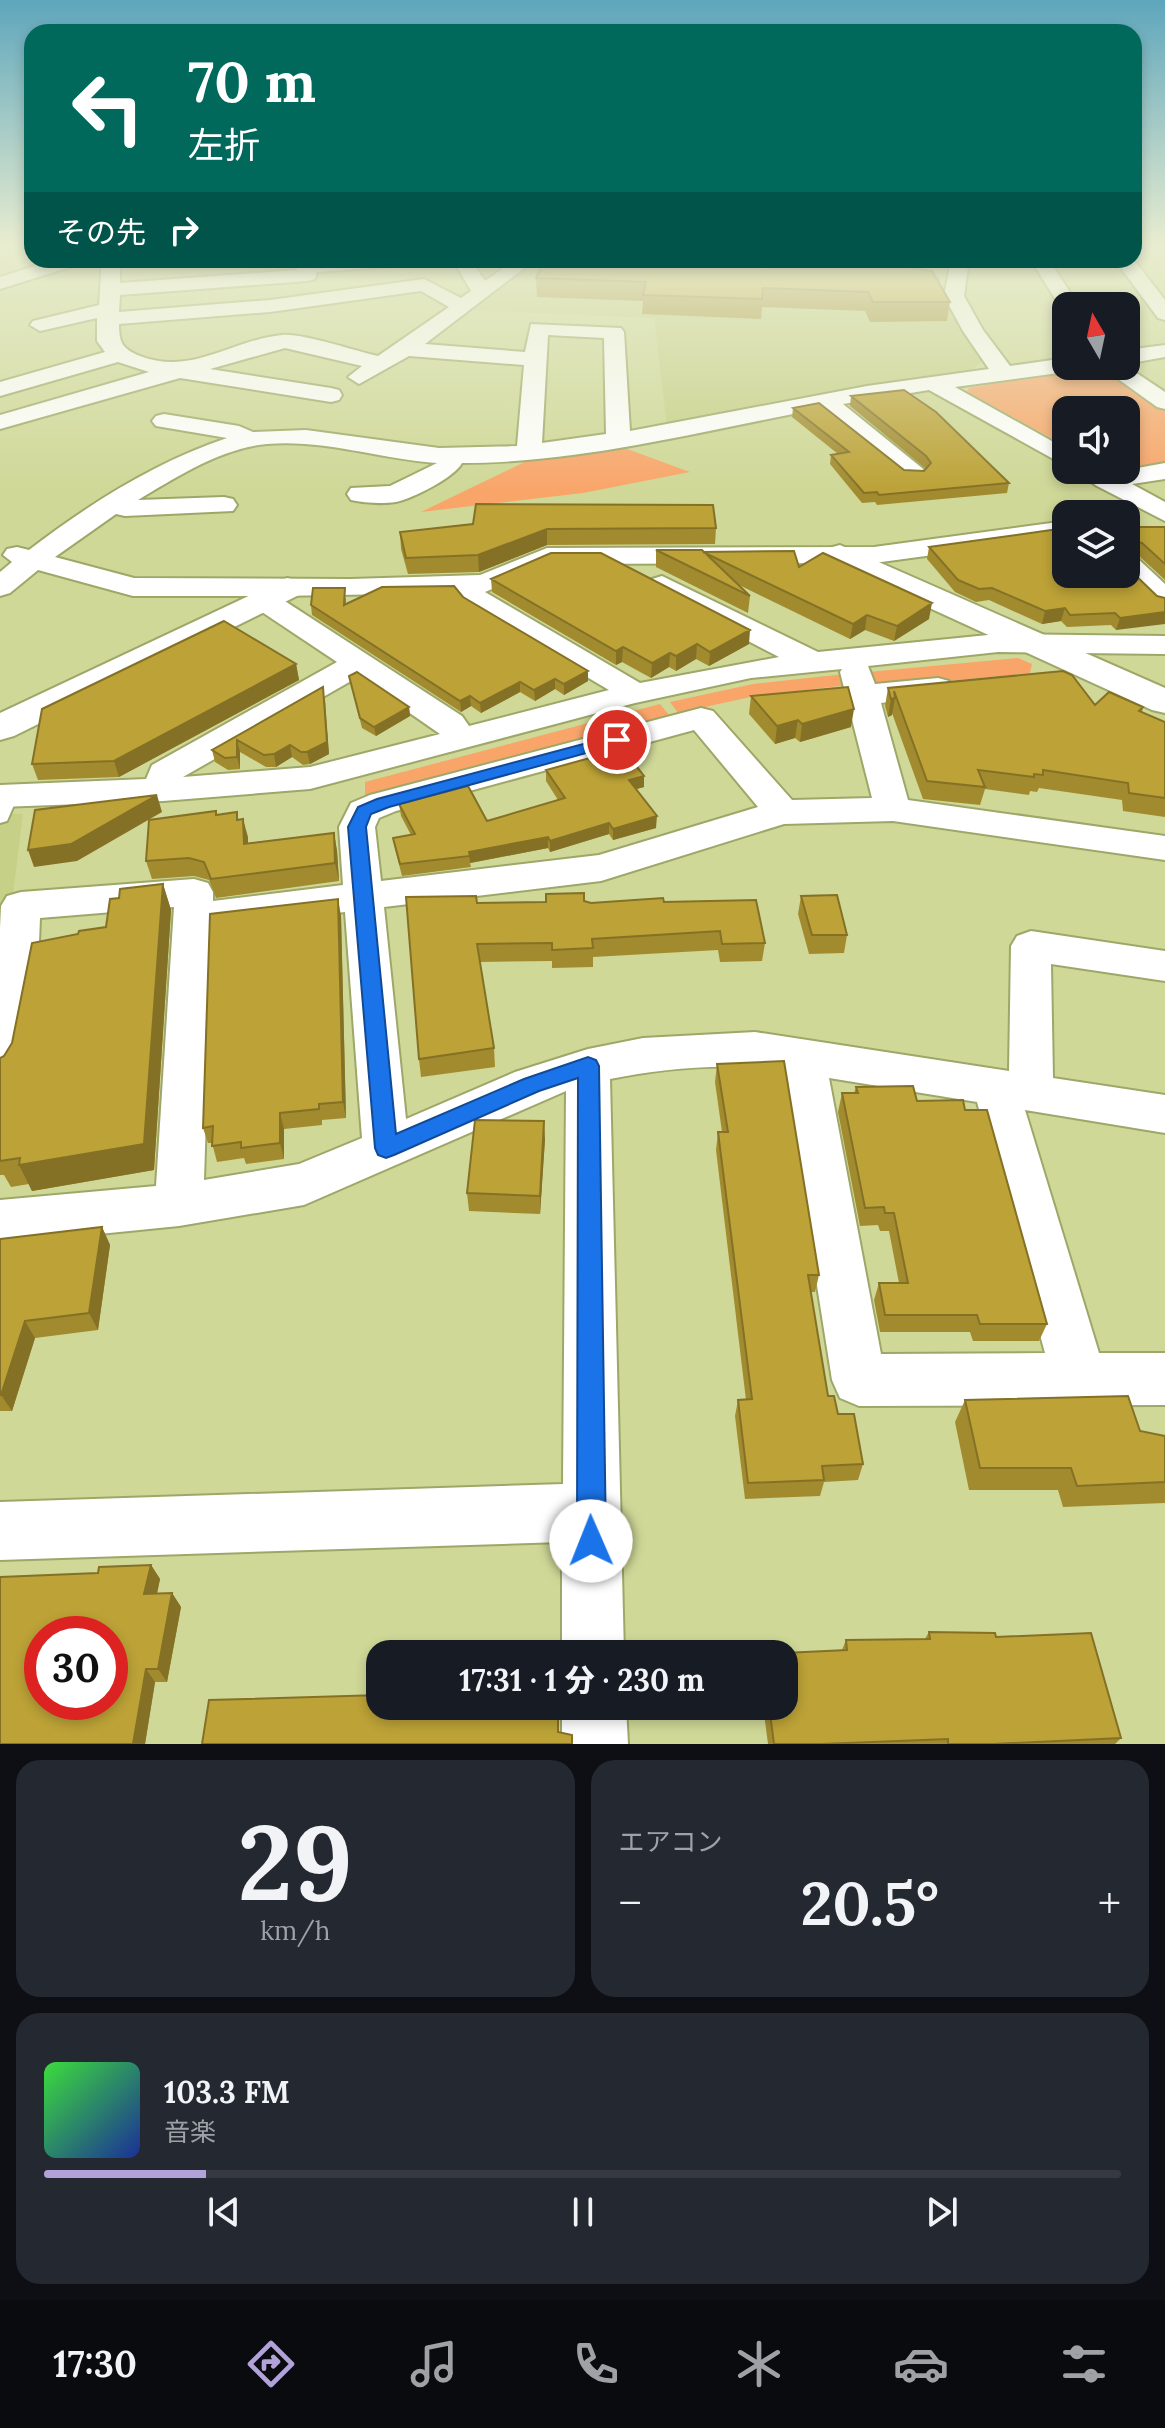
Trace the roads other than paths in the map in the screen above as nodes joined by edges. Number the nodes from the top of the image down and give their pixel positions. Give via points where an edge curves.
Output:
1 (102, 327) edge
2 (113, 327) edge
3 (117, 327) edge
4 (433, 327) edge
5 (971, 327) edge
6 (135, 338) dead end
7 (405, 349) junction
8 (1165, 351) edge
9 (1140, 355) edge
10 (537, 359) junction
11 (382, 364) junction
12 (1052, 367) edge
13 (181, 371) junction
14 (1004, 374) junction
15 (1132, 380) edge
16 (932, 383) junction
17 (0, 389) edge
18 (331, 395) junction
19 (824, 401) junction
20 (1165, 402) edge
21 (157, 420) dead end
22 (0, 422) edge
23 (258, 438) junction
24 (618, 439) junction
25 (1052, 451) edge
26 (529, 452) junction
27 (453, 456) junction
28 (1165, 471) edge
29 (913, 473) edge
30 (1140, 473) edge
31 (1111, 484) edge
32 (360, 494) dead end
33 (113, 504) junction
34 (224, 505) dead end
35 (1165, 513) edge
36 (1052, 531) edge
37 (0, 553) edge
38 (840, 555) junction
39 (607, 557) junction
40 (33, 558) junction
41 (1140, 576) edge
42 (465, 584) junction
43 (0, 587) edge
44 (275, 594) junction
45 (1165, 600) edge
46 (1165, 645) edge
47 (852, 658) junction
48 (813, 662) junction
49 (359, 663) junction
50 (1040, 667) junction
51 (972, 685) edge
52 (1157, 693) edge
53 (632, 694) junction
54 (862, 695) junction
55 (0, 728) edge
56 (459, 738) junction
57 (163, 790) junction
58 (3, 803) edge
59 (893, 809) junction
60 (782, 812) junction
61 (1165, 848) edge
62 (362, 896) junction
63 (192, 917) junction
64 (1165, 966) edge
65 (803, 1057) junction
66 (588, 1066) junction
67 (0, 1068) edge
68 (1014, 1091) junction
69 (1165, 1114) edge
70 (386, 1148) junction
71 (179, 1205) junction
72 (0, 1222) edge
73 (1165, 1379) edge
74 (1080, 1381) junction
75 (591, 1512) junction
76 (0, 1531) edge
77 (593, 1640) edge
78 (594, 1720) edge
79 (595, 1744) edge

1 - 17 street
2 - 13 street via 144,365
3 - 6 street
4 - 7 street
5 - 14 street
7 - 10 street
7 - 11 street
8 - 9 street
10 - 24 street via 538,328 614,332
10 - 26 street
11 - 13 street via 284,341
11 - 18 street
12 - 14 street
13 - 18 street
13 - 22 street
14 - 16 street
15 - 20 street
16 - 19 street
16 - 25 street
18 - 23 street
19 - 24 street
19 - 29 street
21 - 23 street
23 - 27 street via 282,435
23 - 33 street via 211,452
24 - 26 street
26 - 27 street
27 - 32 street via 447,468 395,494
28 - 30 street
31 - 35 street
33 - 34 street
33 - 40 street
36 - 38 street
37 - 40 street
38 - 39 street
38 - 50 street
39 - 42 street via 547,556 485,583
39 - 48 street
40 - 43 street
40 - 44 street via 133,587
41 - 45 street
42 - 44 street
42 - 53 street via 475,599
44 - 49 street
44 - 55 street
46 - 50 street
47 - 48 street
47 - 50 street via 998,643
47 - 54 street
48 - 53 street
49 - 56 street via 450,723
49 - 57 street via 164,773
50 - 52 street
51 - 54 street
53 - 56 street
54 - 59 street
56 - 57 street via 310,778
57 - 58 street
59 - 60 street
59 - 61 street
60 - 62 street via 601,868
60 - 62 street via 701,718 364,811 357,827
62 - 63 street
62 - 70 street
63 - 67 street via 194,892 21,906 18,966
63 - 71 street
64 - 68 street via 1031,946
65 - 66 street via 755,1049 692,1050
65 - 68 street
65 - 74 street via 859,1380
66 - 70 street
66 - 75 street
68 - 69 street
68 - 74 street
70 - 71 street via 304,1184
71 - 72 street
73 - 74 street
75 - 76 street
75 - 77 street
78 - 79 street

